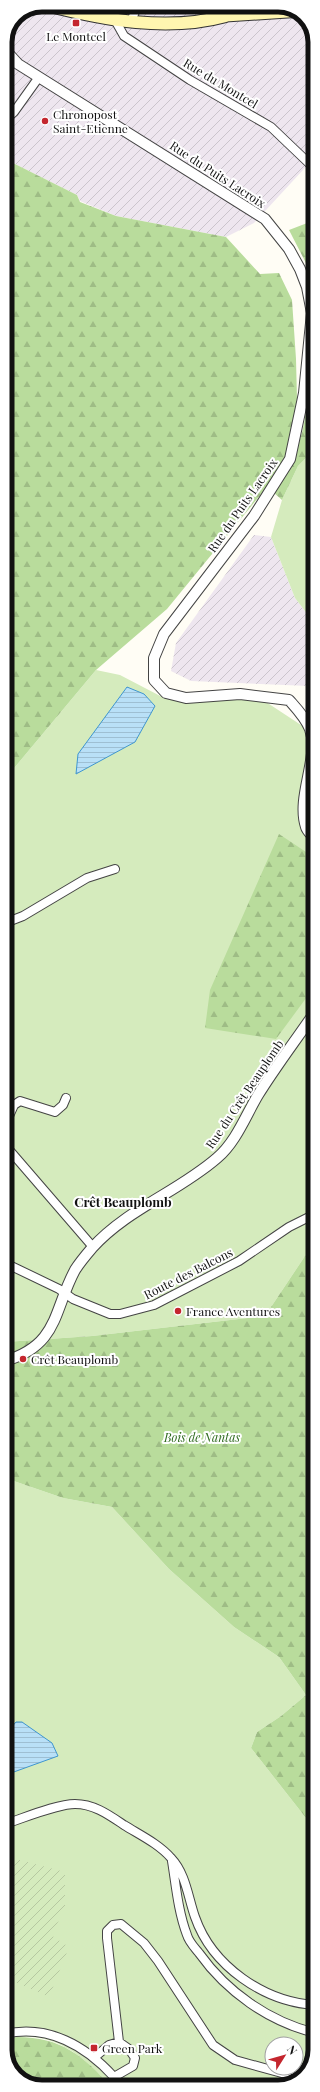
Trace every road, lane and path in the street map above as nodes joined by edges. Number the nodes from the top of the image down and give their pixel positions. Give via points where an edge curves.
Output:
1 (78, 12) edge
2 (135, 12) edge
3 (280, 12) edge
4 (115, 20) junction
5 (131, 21) junction
6 (12, 57) edge
7 (39, 77) junction
8 (12, 114) edge
9 (308, 162) edge
10 (308, 292) edge
11 (308, 357) edge
12 (308, 726) edge
13 (308, 775) edge
14 (308, 830) edge
15 (115, 869) dead end
16 (12, 920) edge
17 (308, 1022) edge
18 (66, 1098) dead end
19 (12, 1109) edge
20 (12, 1153) edge
21 (308, 1218) edge
22 (93, 1247) junction
23 (12, 1268) edge
24 (65, 1294) junction
25 (12, 1358) edge
26 (12, 1822) edge
27 (171, 1858) junction
28 (308, 2004) edge
29 (308, 2030) edge
30 (12, 2033) edge
31 (119, 2042) junction
32 (95, 2057) junction
33 (293, 2076) edge

1 - 4 main road
2 - 5 street
3 - 5 main road
4 - 5 main road
4 - 9 street, Rue du Montcel via 124,36 190,80 271,128
6 - 7 street, Rue du Puits Lacroix
7 - 8 street
7 - 10 street, Rue du Puits Lacroix via 265,219 289,249
11 - 12 street, Rue du Puits Lacroix via 304,398 290,459 254,516 164,634 154,658 154,680 166,693 186,698 240,694 289,700 305,718
13 - 14 street, Rue du Puits Lacroix via 303,811
15 - 16 street via 87,878
17 - 22 street, Rue du Crêt Beauplomb via 219,1157 128,1217
18 - 19 street via 55,1112 20,1101
20 - 22 street
21 - 24 street, Route des Balcons via 239,1261 148,1307 115,1315
22 - 24 street, Rue du Crêt Beauplomb via 76,1269
23 - 24 street, Route des Balcons
24 - 25 street, Rue du Crêt Beauplomb via 56,1319 44,1338 28,1352
26 - 27 street via 64,1806 83,1805 104,1812
27 - 28 street via 181,1873 202,1934 228,1966 255,1986 279,1998
27 - 29 street via 176,1896 187,1937 210,1968 238,1995 274,2018
30 - 32 street via 30,2031 50,2034
31 - 32 street
31 - 32 street via 129,2049 135,2058 132,2066 125,2072 114,2077
31 - 33 street via 107,1931 113,1925 121,1924 144,1943 158,1961 213,2045 235,2060

